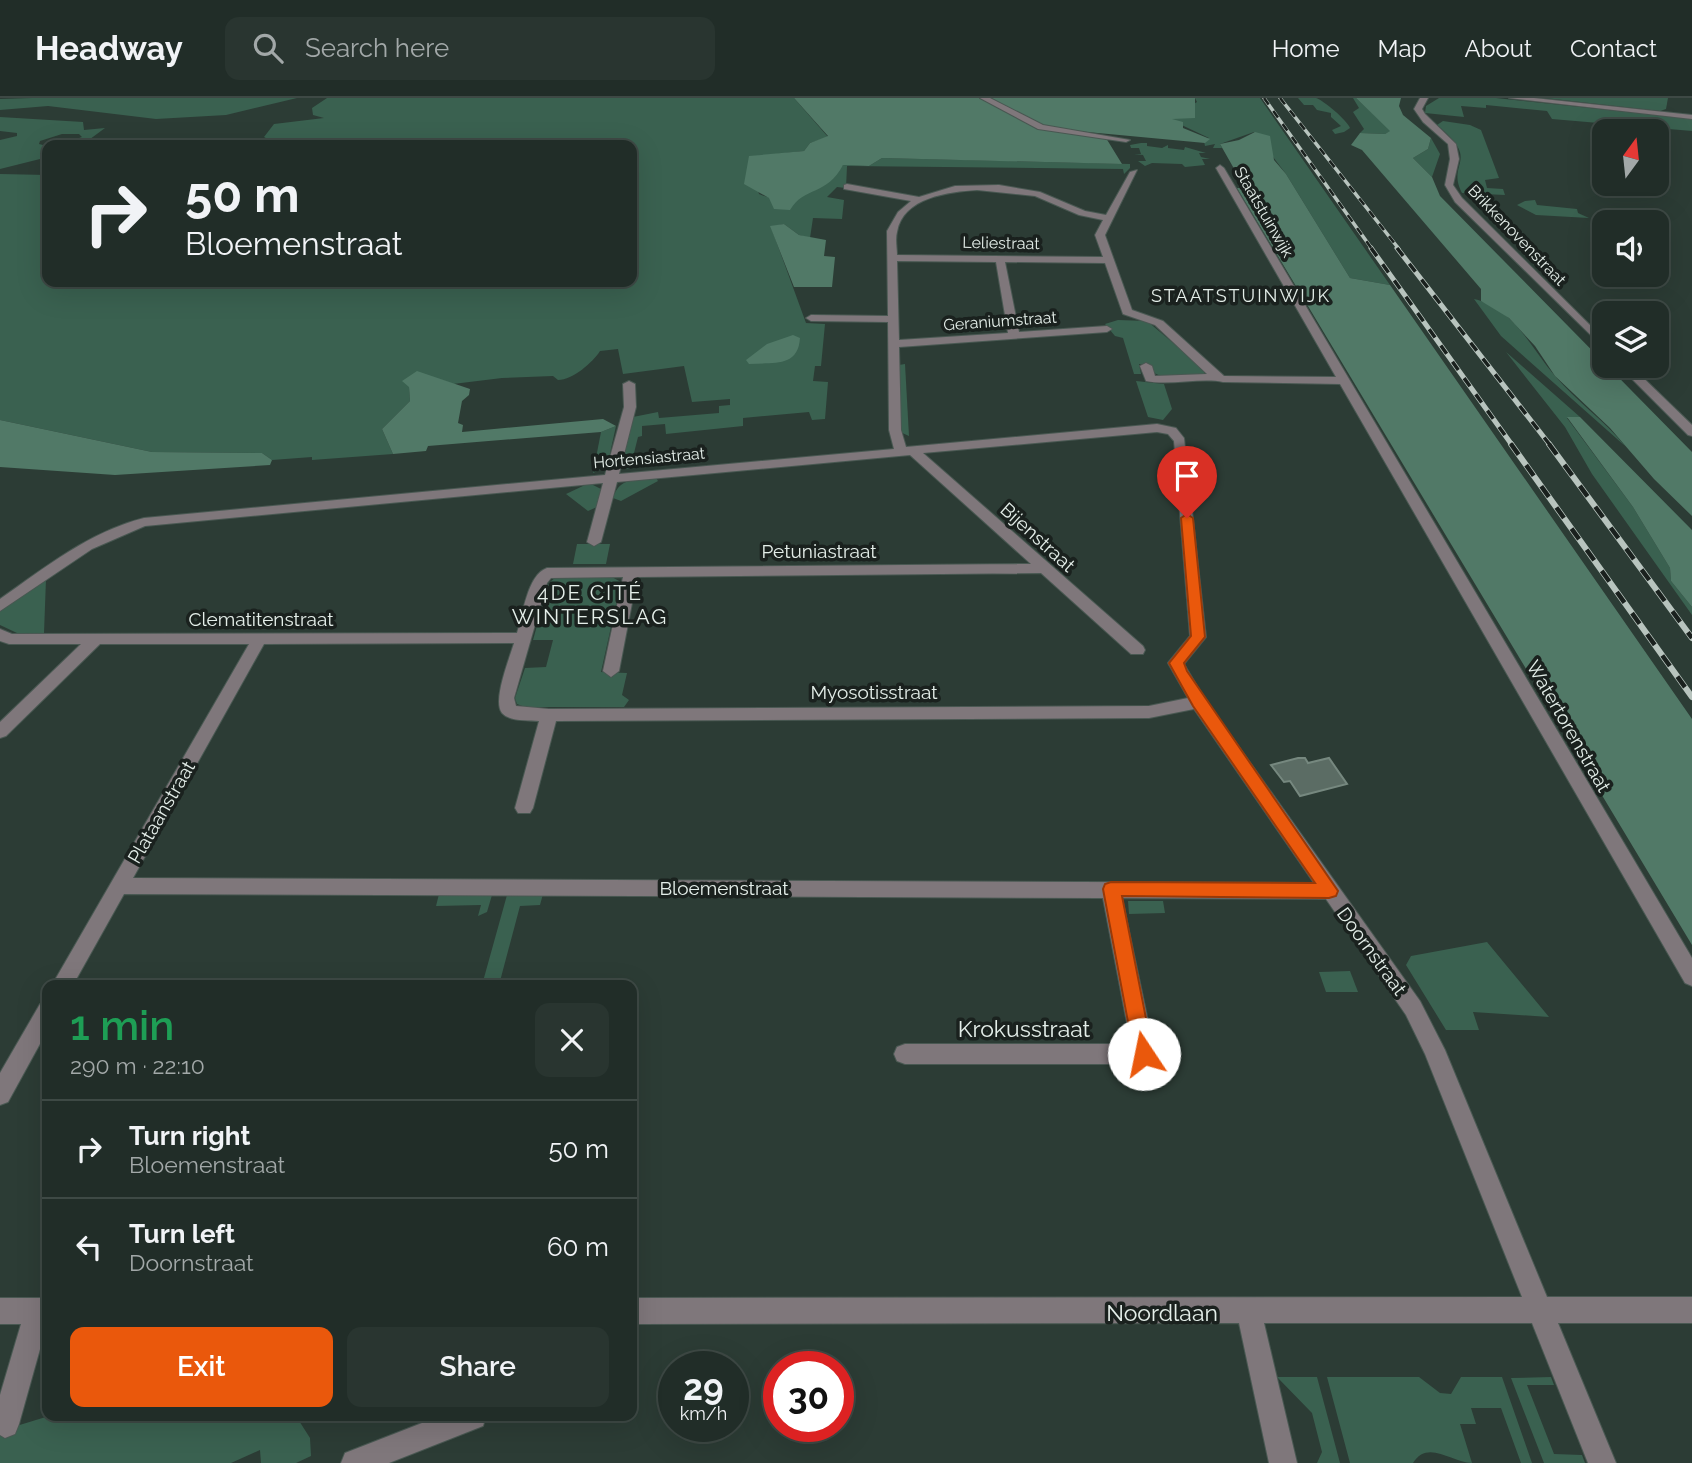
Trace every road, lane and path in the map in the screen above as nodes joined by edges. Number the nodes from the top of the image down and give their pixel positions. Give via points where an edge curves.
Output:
1 (984, 98) edge
2 (1433, 98) edge
3 (1513, 98) edge
4 (1422, 101) edge
5 (1692, 117) edge
6 (1126, 140) dead end
7 (1220, 168) dead end
8 (1134, 172) dead end
9 (847, 187) dead end
10 (920, 200) junction
11 (1108, 218) junction
12 (894, 258) junction
13 (1000, 259) junction
14 (1108, 260) junction
15 (811, 318) dead end
16 (895, 319) junction
17 (1107, 329) dead end
18 (1592, 333) edge
19 (1014, 336) junction
20 (895, 344) junction
21 (1146, 366) dead end
22 (1215, 376) junction
23 (1637, 378) edge
24 (1344, 382) junction
25 (629, 384) dead end
26 (1157, 428) joint
27 (1692, 432) edge
28 (907, 452) junction
29 (610, 479) junction
30 (1411, 495) joint
31 (594, 542) dead end
32 (1044, 568) junction
33 (631, 571) junction
34 (0, 606) edge
35 (0, 634) edge
36 (523, 638) junction
37 (96, 639) junction
38 (259, 639) junction
39 (1137, 650) dead end
40 (611, 671) dead end
41 (1198, 702) junction
42 (549, 715) junction
43 (0, 732) edge
44 (524, 808) dead end
45 (119, 886) junction
46 (1111, 889) junction
47 (1329, 891) junction
48 (1692, 977) edge
49 (65, 980) edge
50 (42, 1021) edge
51 (905, 1054) dead end
52 (0, 1094) edge
53 (1539, 1310) junction
54 (1692, 1310) edge
55 (0, 1311) edge
56 (42, 1311) edge
57 (637, 1311) edge
58 (1250, 1312) junction
59 (460, 1421) edge
60 (5, 1424) dead end
61 (355, 1463) edge
62 (1283, 1463) edge
63 (1602, 1463) edge

1 - 6 street via 1041,127
2 - 4 street, Brikkenovenstraat
3 - 5 street
4 - 18 street, Brikkenovenstraat via 1420,115 1454,148 1449,185 1458,200
7 - 24 street, Staatstuinwijk
8 - 11 street
9 - 10 street
10 - 11 street via 949,190 998,187 1039,194 1084,214
10 - 12 street via 895,221
11 - 14 street via 1101,231
12 - 13 street, Leliestraat
12 - 16 street
13 - 14 street, Leliestraat
13 - 19 street
14 - 22 street via 1127,312 1159,323
15 - 16 street
16 - 20 street
17 - 19 street, Geraniumstraat
19 - 20 street, Geraniumstraat
20 - 28 street via 895,430
21 - 22 street via 1150,379
22 - 24 street
23 - 27 street
24 - 30 street, Staatstuinwijk
25 - 29 street, Hortensiastraat via 630,407
26 - 28 street, Hortensiastraat
26 - 41 street, Doornstraat via 1172,431 1180,441 1198,637 1176,663
28 - 29 street, Hortensiastraat
28 - 32 street, Bijenstraat
29 - 31 street, Hortensiastraat
29 - 34 street, Hortensiastraat via 144,522 120,527 99,539
30 - 48 street, Watertorenstraat
32 - 33 street, Petuniastraat
32 - 39 street, Bijenstraat
33 - 36 street, Petuniastraat via 547,573
33 - 40 street
35 - 37 street, Clematitenstraat via 9,639
36 - 38 street, Clematitenstraat
36 - 42 street, Myosotisstraat via 506,698 508,709
37 - 38 street, Clematitenstraat
37 - 43 street
38 - 45 street, Plataanstraat
41 - 42 street, Myosotisstraat via 1159,712
41 - 47 street, Doornstraat
42 - 44 street
45 - 46 street, Bloemenstraat
45 - 49 street, Plataanstraat
46 - 47 street, Bloemenstraat
46 - 51 street, Krokusstraat via 1144,1054
47 - 53 street, Doornstraat via 1424,1029
50 - 52 street
53 - 54 street, Noordlaan
53 - 58 street, Noordlaan
53 - 63 street, Doornstraat
55 - 56 street
56 - 60 street
57 - 58 street, Noordlaan
58 - 62 street
59 - 61 street

